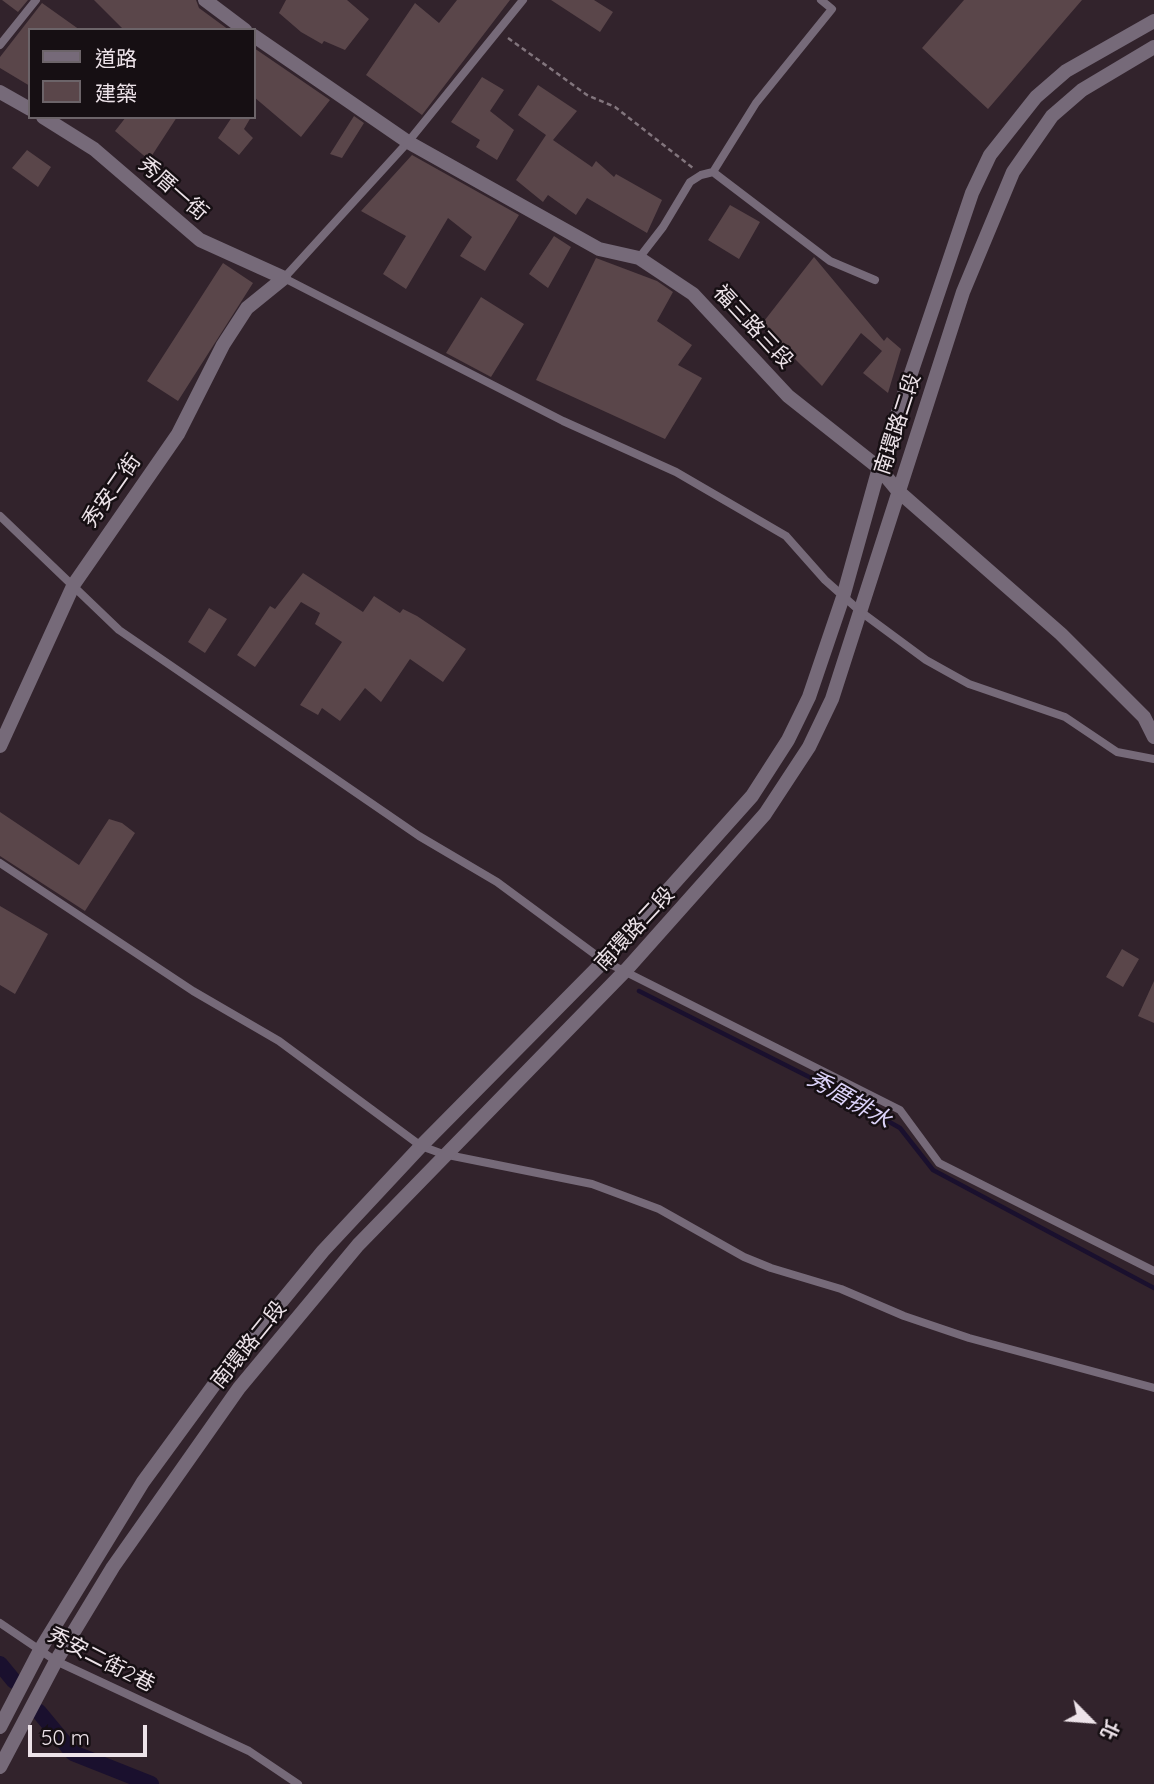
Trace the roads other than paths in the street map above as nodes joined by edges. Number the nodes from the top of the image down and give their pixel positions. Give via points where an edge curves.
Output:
1 (36, 0) edge
2 (205, 0) edge
3 (523, 0) edge
4 (821, 0) edge
5 (1154, 21) edge
6 (242, 28) edge
7 (256, 37) edge
8 (0, 45) edge
9 (1154, 47) edge
10 (0, 92) edge
11 (28, 108) edge
12 (46, 119) edge
13 (408, 142) junction
14 (713, 172) junction
15 (639, 258) junction
16 (284, 278) junction
17 (875, 280) dead end
18 (879, 468) junction
19 (898, 491) junction
20 (0, 516) edge
21 (74, 584) junction
22 (843, 597) junction
23 (861, 612) junction
24 (1154, 737) edge
25 (0, 746) edge
26 (1154, 759) edge
27 (0, 863) edge
28 (604, 961) junction
29 (624, 972) junction
30 (421, 1146) junction
31 (443, 1154) junction
32 (1154, 1271) edge
33 (1154, 1388) edge
34 (0, 1623) edge
35 (40, 1650) junction
36 (56, 1661) junction
37 (0, 1727) edge
38 (0, 1767) edge
39 (299, 1784) edge

1 - 8 lane
2 - 6 street
3 - 13 lane
4 - 14 lane via 832,9 756,103
5 - 18 street, 南環路二段 via 1066,71 1036,97 990,155 972,193
7 - 13 street, 福三路三段
9 - 19 street, 南環路二段 via 1083,90 1052,116 1013,172 964,292
10 - 11 street
12 - 16 street, 秀厝一街 via 94,149 200,240
13 - 15 street, 福三路三段 via 599,249
13 - 16 lane
14 - 15 lane via 690,182
14 - 17 lane via 830,261
15 - 18 street, 福三路三段 via 693,294 788,396
16 - 21 street, 秀安二街 via 247,308 178,434
16 - 22 lane via 563,421 676,472 786,536
18 - 19 street, 福三路三段
18 - 22 street, 南環路二段
19 - 23 street, 南環路二段
19 - 24 street, 福三路三段 via 1061,634 1144,717
20 - 21 lane
21 - 25 street, 秀安二街
21 - 28 lane via 119,631 419,836 497,882
22 - 23 lane
22 - 28 street, 南環路二段 via 809,697 752,796
23 - 26 lane via 926,660 969,684 1065,717 1117,752
23 - 29 street, 南環路二段 via 832,699 809,747 765,814
27 - 30 lane via 193,991 278,1041
28 - 29 lane
28 - 30 street, 南環路二段
29 - 31 street, 南環路二段
29 - 32 lane via 900,1110 939,1163
30 - 31 lane
30 - 35 street, 南環路二段 via 324,1251 222,1374 143,1482
31 - 33 lane via 592,1184 659,1209 771,1268 841,1289 969,1338
31 - 36 street, 南環路二段 via 358,1245 239,1388 113,1567
34 - 35 lane, 秀安二街2巷
35 - 36 lane, 秀安二街2巷
35 - 37 street, 南環路二段
36 - 38 street, 南環路二段
36 - 39 lane, 秀安二街2巷 via 249,1751

